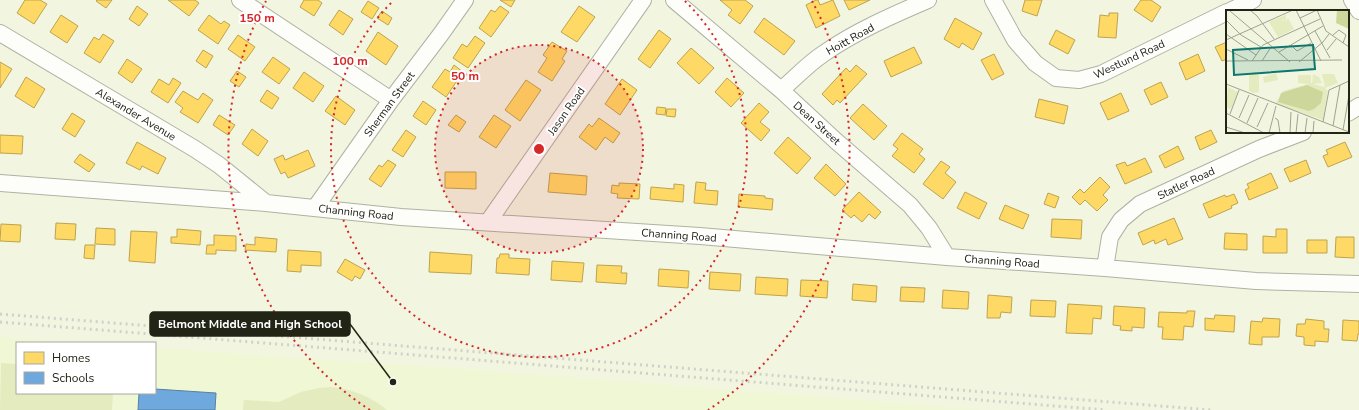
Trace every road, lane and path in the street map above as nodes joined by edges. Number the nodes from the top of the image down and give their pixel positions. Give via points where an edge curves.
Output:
1 (240, 0) edge
2 (465, 0) edge
3 (643, 0) edge
4 (674, 0) edge
5 (928, 0) edge
6 (993, 0) edge
7 (1253, 0) edge
8 (1352, 0) edge
9 (1232, 10) edge
10 (1359, 11) edge
11 (1226, 12) edge
12 (0, 33) edge
13 (781, 90) junction
14 (391, 100) junction
15 (1359, 106) edge
16 (1349, 113) edge
17 (1300, 133) edge
18 (0, 183) edge
19 (266, 203) junction
20 (315, 208) junction
21 (488, 222) junction
22 (947, 257) junction
23 (1105, 268) junction
24 (1359, 284) edge

1 - 14 street
2 - 14 street, Sherman Street
3 - 21 street, Jason Road
4 - 13 street, Dean Street
5 - 13 street, Hoitt Road via 850,37 823,54
6 - 11 street, Westlund Road via 1015,40 1035,63 1056,78 1079,80 1101,74
7 - 9 street
8 - 10 street
12 - 19 street, Alexander Avenue via 195,149
13 - 22 street, Dean Street via 910,205 929,228
14 - 20 street, Sherman Street
15 - 16 street
17 - 23 street, Statler Road via 1259,149 1140,204 1121,220 1110,237
18 - 19 street, Channing Road
19 - 20 street, Channing Road
20 - 21 street, Channing Road via 388,216
21 - 22 street, Channing Road via 700,236
22 - 23 street, Channing Road
23 - 24 street, Channing Road via 1256,281

